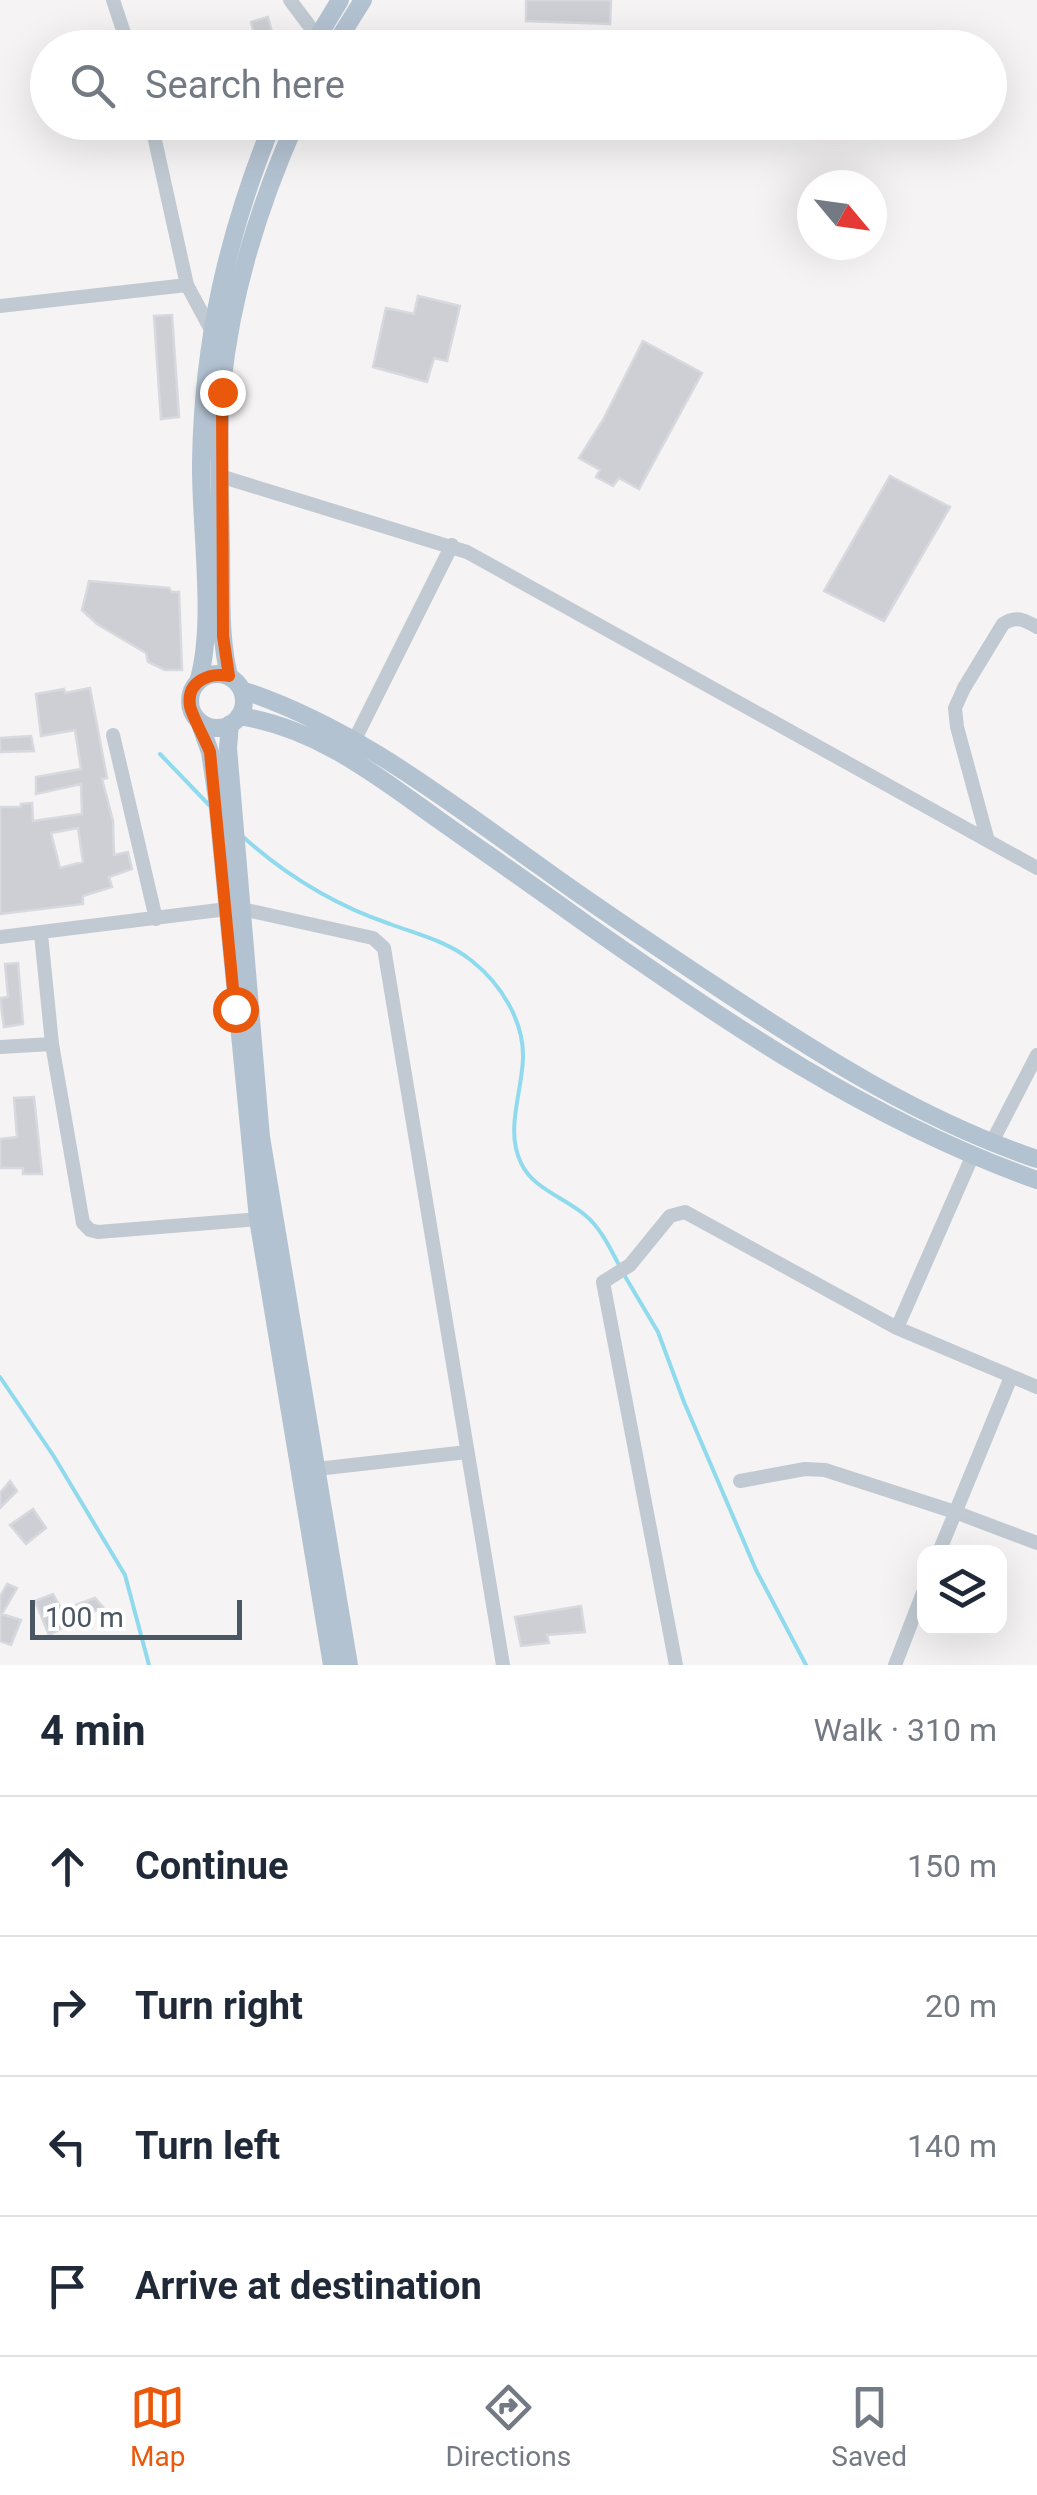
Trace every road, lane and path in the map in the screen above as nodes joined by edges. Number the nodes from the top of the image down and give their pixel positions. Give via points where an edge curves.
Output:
1 (114, 0) edge
2 (290, 0) edge
3 (340, 0) edge
4 (363, 0) edge
5 (123, 30) edge
6 (307, 30) edge
7 (321, 30) edge
8 (344, 30) edge
9 (156, 140) edge
10 (267, 140) edge
11 (289, 140) edge
12 (186, 284) junction
13 (0, 306) edge
14 (210, 328) junction
15 (220, 476) junction
16 (452, 545) junction
17 (1037, 627) edge
18 (198, 682) junction
19 (235, 683) junction
20 (235, 720) junction
21 (199, 721) junction
22 (113, 734) dead end
23 (355, 739) junction
24 (227, 821) junction
25 (988, 841) junction
26 (1037, 868) edge
27 (235, 909) junction
28 (156, 919) junction
29 (40, 934) junction
30 (0, 938) edge
31 (52, 1044) junction
32 (0, 1047) edge
33 (1037, 1055) edge
34 (991, 1144) junction
35 (972, 1158) junction
36 (1037, 1160) edge
37 (1037, 1180) edge
38 (258, 1219) junction
39 (897, 1328) junction
40 (1011, 1377) junction
41 (1037, 1387) edge
42 (467, 1452) junction
43 (317, 1469) junction
44 (740, 1481) dead end
45 (955, 1512) junction
46 (1037, 1543) edge
47 (942, 1545) edge
48 (917, 1608) edge
49 (332, 1665) edge
50 (349, 1665) edge
51 (503, 1665) edge
52 (676, 1665) edge
53 (895, 1665) edge

1 - 5 street
2 - 6 street
3 - 7 main road
4 - 8 main road
9 - 12 street
10 - 14 main road
11 - 15 main road via 251,245 228,341
12 - 13 street
12 - 14 street
14 - 18 main road via 201,465 205,633
15 - 16 street
15 - 19 main road via 223,636
16 - 23 street
16 - 25 street
17 - 25 street via 1022,618 1003,624 955,708
18 - 19 main road via 214,674
18 - 21 main road via 190,698
19 - 20 main road via 244,699
19 - 23 main road
20 - 21 main road via 218,728
20 - 24 main road
20 - 35 main road via 281,724 344,753 752,1036 844,1093
21 - 24 main road
22 - 28 street
23 - 34 main road via 761,1016 898,1099
24 - 27 main road
24 - 27 main road via 236,840
25 - 26 street
27 - 28 street
27 - 38 main road
27 - 42 street via 373,938 384,948
27 - 43 main road via 261,1137
28 - 29 street
29 - 30 street
29 - 31 street
31 - 32 street
31 - 38 street via 90,1230
33 - 34 street
34 - 36 main road
35 - 37 main road
35 - 39 street
38 - 49 main road
39 - 40 street
39 - 52 street via 684,1212 670,1216 630,1266 606,1278
40 - 41 street
40 - 45 street
42 - 43 street
42 - 51 street
43 - 50 main road
44 - 45 street via 825,1470
45 - 46 street
45 - 47 street
48 - 53 street

